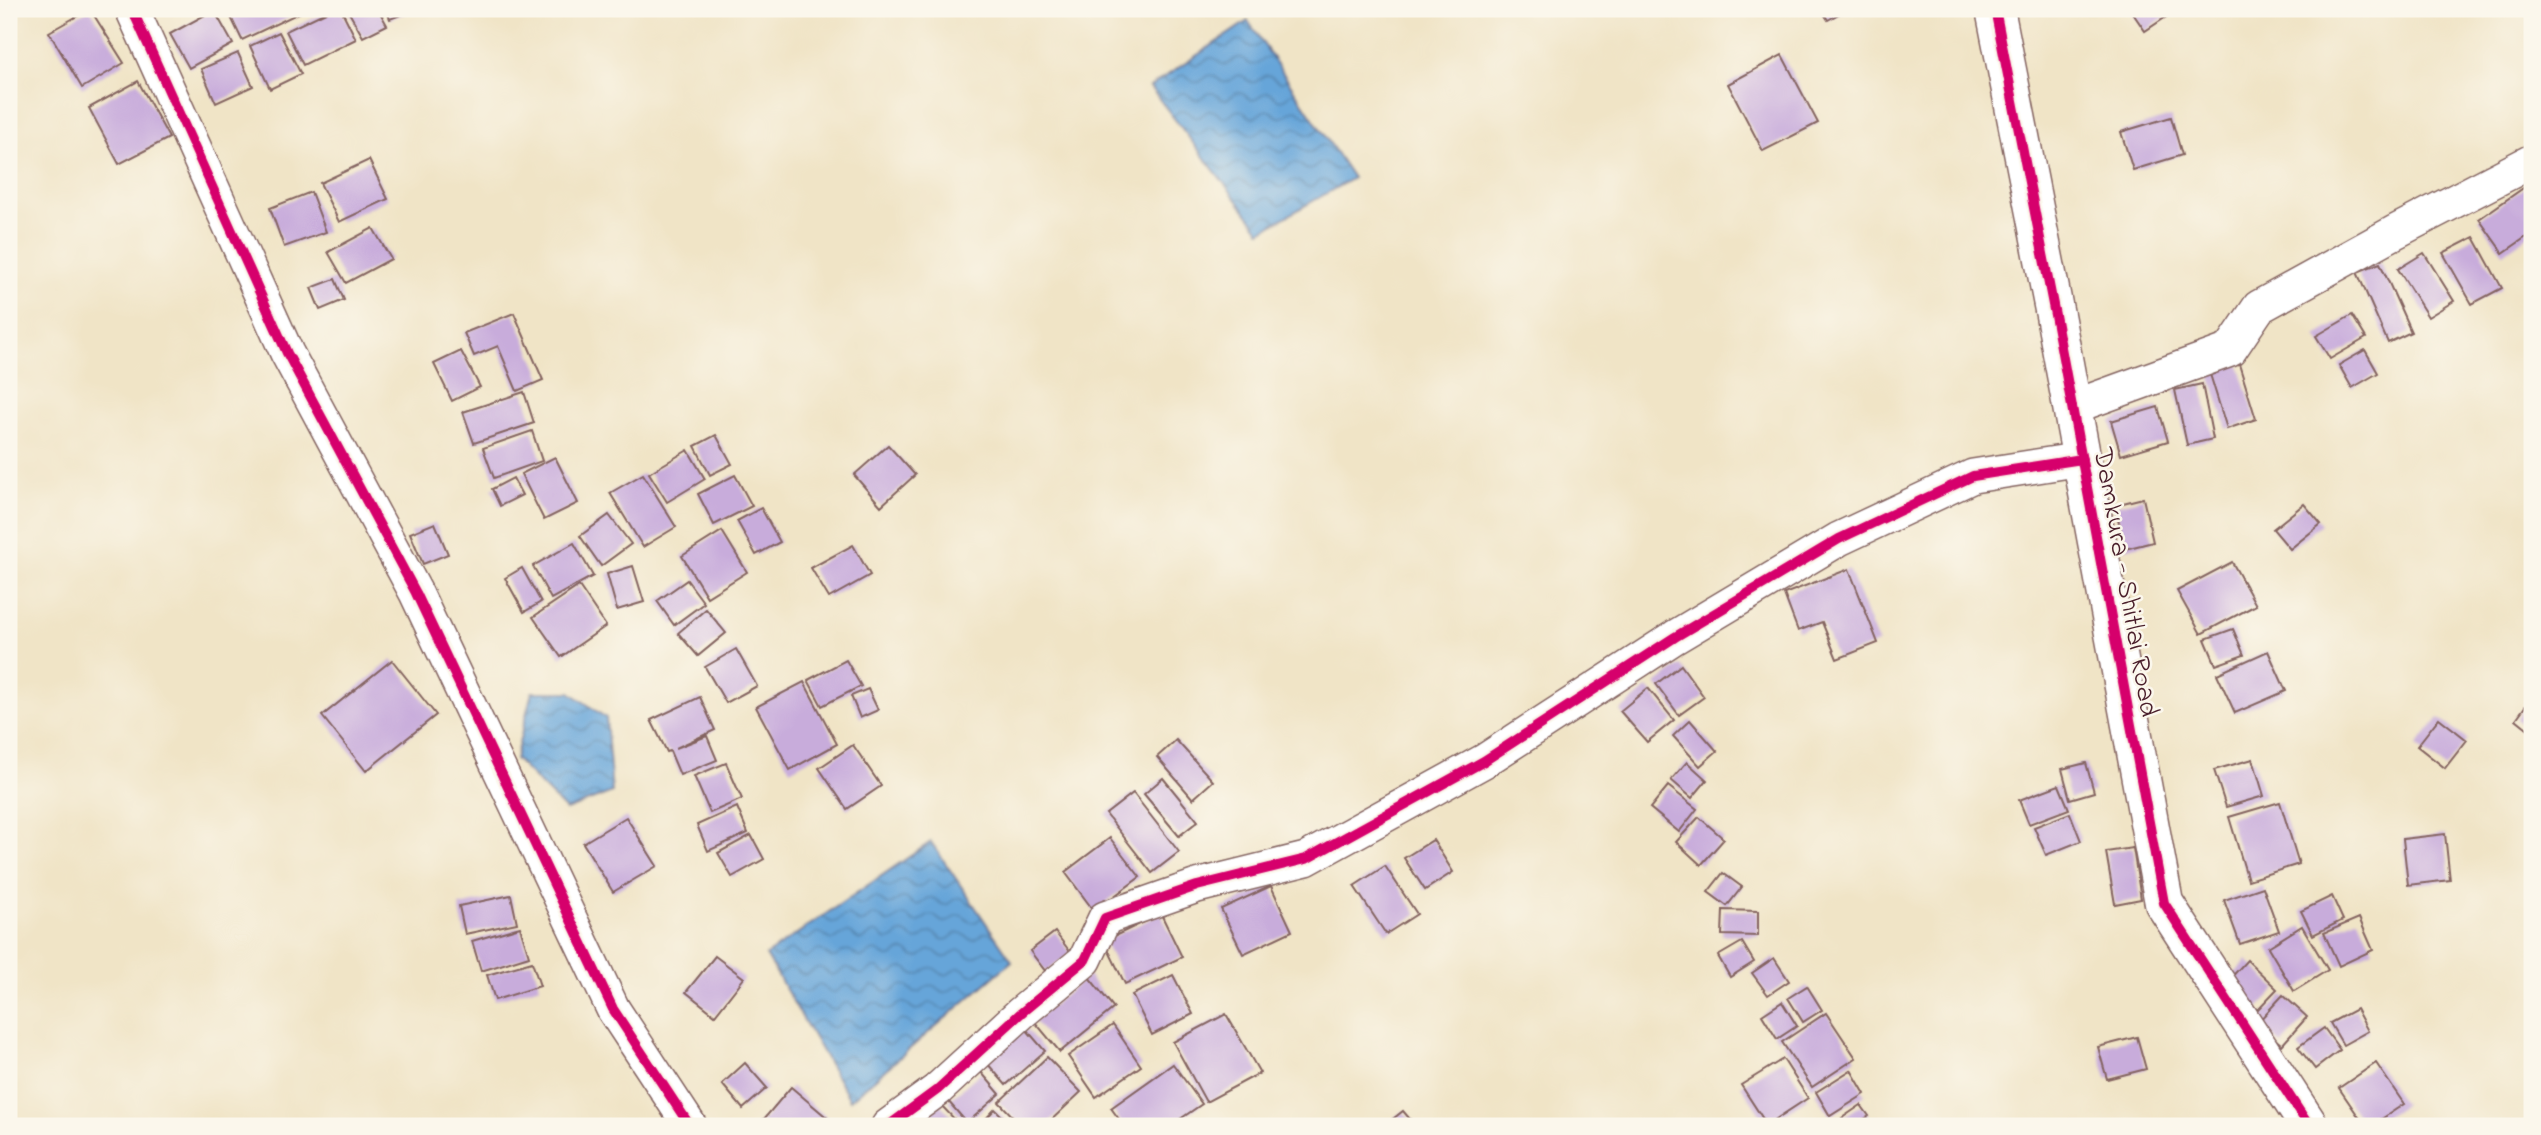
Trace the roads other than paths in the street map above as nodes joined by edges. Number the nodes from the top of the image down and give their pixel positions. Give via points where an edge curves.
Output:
1 (132, 9) edge
2 (1994, 9) edge
3 (2532, 162) edge
4 (2073, 407) junction
5 (2082, 459) junction
6 (690, 1126) edge
7 (888, 1126) edge
8 (2309, 1126) edge

1 - 6 street via 286,353 416,593 613,1009
2 - 4 street, Damkura - Shitlai Road
3 - 4 street via 2259,307 2230,350
4 - 5 street, Damkura - Shitlai Road
5 - 7 street via 1973,476 1839,539 1484,761 1306,859 1198,886 1105,918 1085,960 937,1090
5 - 8 street, Damkura - Shitlai Road via 2164,903

